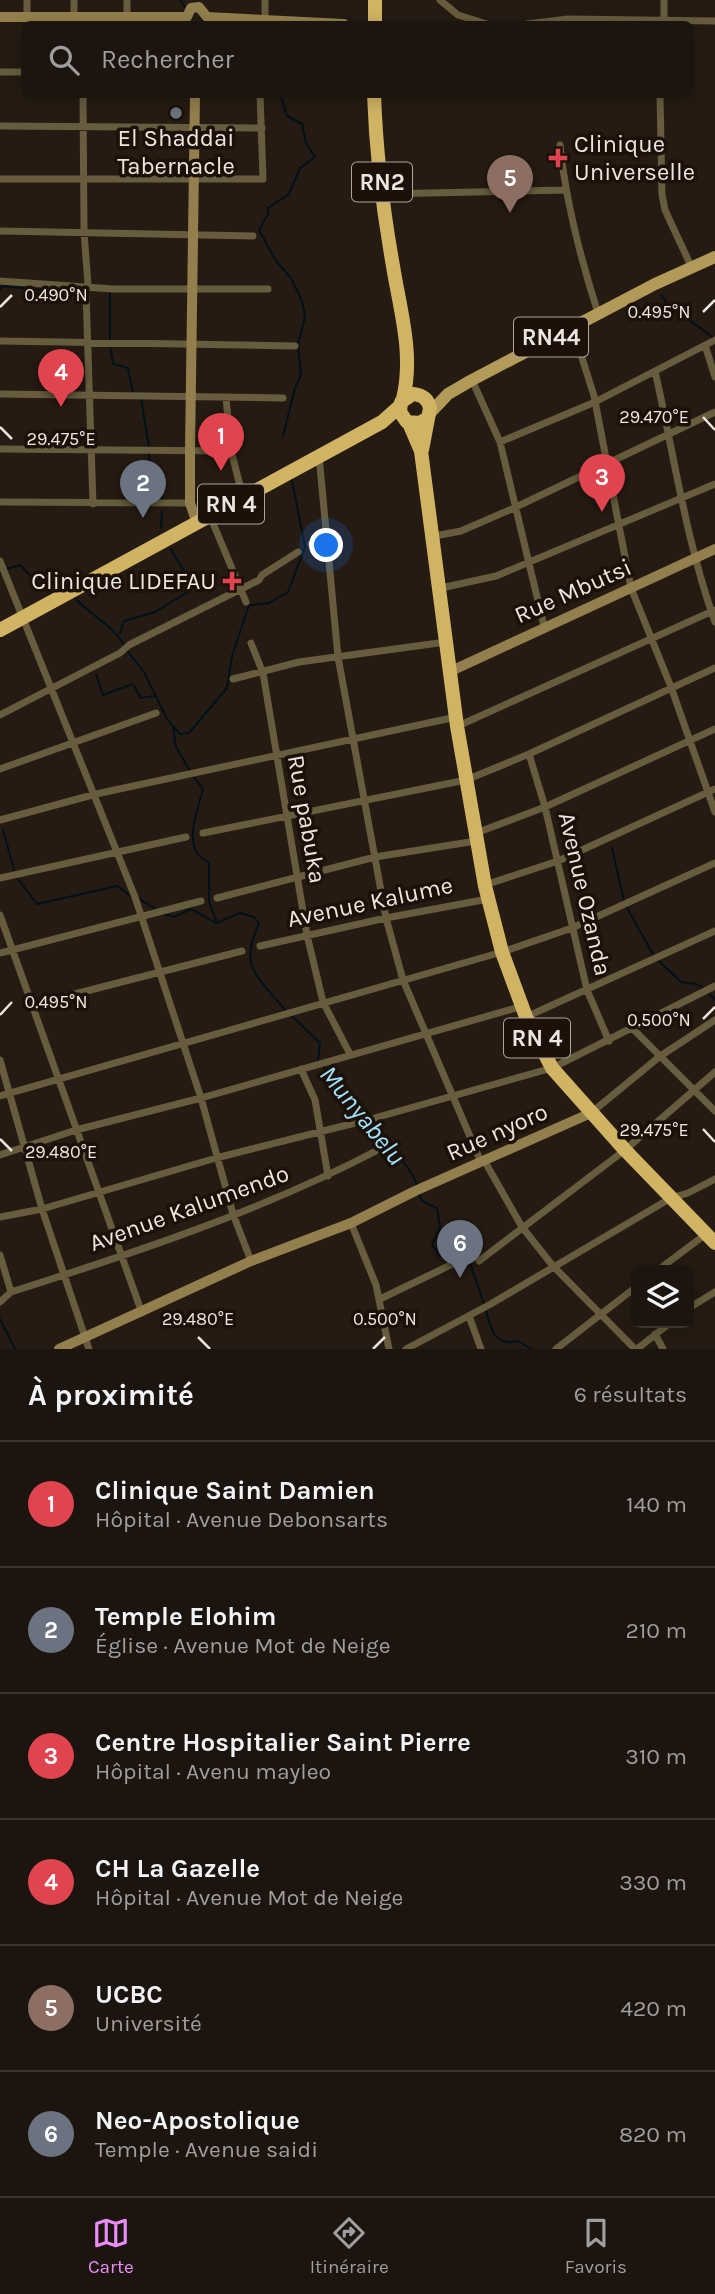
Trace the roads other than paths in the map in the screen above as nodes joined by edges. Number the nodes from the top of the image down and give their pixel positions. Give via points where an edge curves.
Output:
1 (27, 0) edge
2 (74, 0) edge
3 (127, 0) edge
4 (265, 0) edge
5 (375, 0) edge
6 (440, 0) edge
7 (664, 0) edge
8 (195, 4) edge
9 (127, 16) junction
10 (0, 17) edge
11 (27, 18) junction
12 (80, 20) edge
13 (188, 21) edge
14 (206, 21) edge
15 (265, 21) edge
16 (376, 21) edge
17 (477, 21) edge
18 (552, 21) edge
19 (632, 21) edge
20 (664, 21) edge
21 (694, 21) edge
22 (715, 21) edge
23 (0, 72) edge
24 (21, 72) edge
25 (83, 98) edge
26 (195, 98) edge
27 (260, 98) edge
28 (374, 98) edge
29 (660, 98) edge
30 (194, 125) junction
31 (0, 127) edge
32 (84, 127) junction
33 (262, 128) junction
34 (560, 145) dead end
35 (0, 179) edge
36 (83, 180) junction
37 (194, 181) junction
38 (565, 190) junction
39 (383, 194) junction
40 (0, 231) edge
41 (84, 232) junction
42 (192, 234) junction
43 (253, 236) dead end
44 (715, 257) edge
45 (691, 266) junction
46 (0, 281) edge
47 (87, 289) junction
48 (191, 289) junction
49 (268, 289) dead end
50 (598, 313) junction
51 (572, 326) junction
52 (0, 341) edge
53 (89, 342) junction
54 (711, 342) edge
55 (190, 343) junction
56 (295, 346) dead end
57 (408, 369) junction
58 (655, 371) junction
59 (715, 377) edge
60 (472, 380) junction
61 (0, 394) edge
62 (448, 394) junction
63 (90, 396) junction
64 (422, 396) junction
65 (191, 397) junction
66 (226, 398) junction
67 (283, 398) dead end
68 (594, 402) junction
69 (402, 403) junction
70 (715, 412) edge
71 (428, 416) junction
72 (382, 422) junction
73 (407, 422) junction
74 (669, 434) junction
75 (500, 442) junction
76 (0, 449) edge
77 (90, 450) junction
78 (190, 451) junction
79 (231, 451) junction
80 (421, 451) junction
81 (319, 456) junction
82 (609, 463) junction
83 (715, 484) edge
84 (680, 497) junction
85 (243, 498) junction
86 (0, 502) edge
87 (190, 503) junction
88 (93, 504) junction
89 (514, 508) junction
90 (203, 519) junction
91 (620, 523) junction
92 (435, 536) junction
93 (328, 542) junction
94 (311, 544) dead end
95 (715, 550) edge
96 (298, 552) dead end
97 (695, 560) junction
98 (528, 563) junction
99 (2, 567) edge
100 (240, 587) junction
101 (631, 588) junction
102 (441, 589) junction
103 (246, 602) dead end
104 (713, 610) edge
105 (22, 618) junction
106 (715, 622) edge
107 (544, 626) junction
108 (0, 630) edge
109 (650, 639) junction
110 (446, 642) junction
111 (251, 643) dead end
112 (338, 657) junction
113 (715, 668) edge
114 (449, 672) junction
115 (263, 673) junction
116 (233, 679) dead end
117 (671, 687) junction
118 (53, 689) junction
119 (156, 713) dead end
120 (0, 716) edge
121 (457, 722) junction
122 (715, 729) edge
123 (354, 737) junction
124 (688, 741) junction
125 (73, 743) junction
126 (276, 754) junction
127 (530, 754) junction
128 (0, 769) edge
129 (466, 780) junction
130 (712, 790) edge
131 (96, 794) junction
132 (363, 801) junction
133 (545, 807) junction
134 (715, 812) edge
135 (286, 817) junction
136 (0, 820) edge
137 (203, 834) dead end
138 (186, 837) dead end
139 (476, 837) junction
140 (118, 851) junction
141 (375, 857) junction
142 (558, 861) junction
143 (715, 863) edge
144 (297, 876) junction
145 (0, 878) edge
146 (486, 893) junction
147 (217, 898) dead end
148 (201, 901) dead end
149 (0, 915) edge
150 (142, 916) junction
151 (386, 918) junction
152 (572, 928) junction
153 (715, 931) edge
154 (307, 935) junction
155 (260, 946) dead end
156 (12, 949) junction
157 (242, 950) dead end
158 (502, 952) junction
159 (0, 953) edge
160 (160, 973) junction
161 (403, 980) junction
162 (709, 989) edge
163 (587, 990) junction
164 (323, 1002) junction
165 (32, 1005) junction
166 (525, 1012) junction
167 (715, 1020) edge
168 (632, 1028) junction
169 (424, 1032) junction
170 (609, 1041) junction
171 (183, 1043) junction
172 (350, 1054) junction
173 (659, 1057) junction
174 (0, 1060) edge
175 (552, 1068) junction
176 (301, 1069) junction
177 (715, 1072) edge
178 (60, 1078) junction
179 (693, 1089) junction
180 (10, 1093) junction
181 (0, 1096) edge
182 (453, 1097) junction
183 (201, 1098) junction
184 (715, 1111) edge
185 (591, 1113) junction
186 (371, 1119) dead end
187 (359, 1122) dead end
188 (76, 1130) junction
189 (322, 1132) junction
190 (25, 1148) junction
191 (625, 1150) junction
192 (376, 1151) dead end
193 (0, 1155) edge
194 (216, 1158) junction
195 (482, 1161) junction
196 (328, 1176) junction
197 (715, 1179) edge
198 (98, 1192) junction
199 (671, 1198) junction
200 (43, 1209) junction
201 (233, 1214) junction
202 (0, 1217) edge
203 (351, 1223) junction
204 (522, 1227) junction
205 (711, 1238) edge
206 (120, 1254) junction
207 (0, 1255) edge
208 (461, 1260) dead end
209 (251, 1261) junction
210 (478, 1261) dead end
211 (666, 1265) edge
212 (553, 1266) junction
213 (64, 1275) junction
214 (631, 1291) edge
215 (11, 1292) junction
216 (715, 1292) edge
217 (380, 1299) junction
218 (0, 1303) edge
219 (694, 1305) edge
220 (142, 1313) junction
221 (601, 1313) junction
222 (469, 1316) junction
223 (663, 1328) edge
224 (655, 1334) junction
225 (87, 1337) junction
226 (59, 1349) edge
227 (89, 1349) edge
228 (389, 1349) edge
229 (406, 1349) edge
230 (481, 1349) edge
231 (556, 1349) edge
232 (636, 1349) edge
233 (663, 1349) edge

1 - 11 street
2 - 12 street
3 - 9 street
4 - 15 street
5 - 16 highway
6 - 17 street via 458,15
7 - 20 street
8 - 13 street
8 - 14 street via 203,9
9 - 12 street
9 - 13 street
10 - 11 street
11 - 12 street
18 - 19 street
21 - 22 street
23 - 24 street
25 - 32 street
26 - 30 street
27 - 33 street
28 - 39 highway, RN2
29 - 45 street via 662,195
30 - 32 street
30 - 33 street
30 - 37 street
31 - 32 street
32 - 36 street
33 - 37 street via 263,178
34 - 38 street
35 - 36 street
36 - 37 street
36 - 41 street
37 - 42 street
38 - 39 street
38 - 50 street
39 - 57 highway, RN2
40 - 41 street
41 - 42 street
41 - 47 street
42 - 43 street
42 - 48 street
44 - 45 main road, RN44
45 - 50 main road, RN44
46 - 47 street
47 - 48 street
47 - 53 street
48 - 49 street
48 - 55 street
50 - 51 main road, RN44
51 - 60 main road, RN44
51 - 68 street
52 - 53 street
53 - 55 street
53 - 63 street
54 - 58 street
54 - 59 street
55 - 56 street
55 - 65 street
57 - 64 highway, RN2
57 - 69 highway, RN2
58 - 68 street
58 - 74 street
60 - 62 main road, RN44
60 - 75 street
61 - 63 street
62 - 64 main road, RN44
62 - 71 main road, RN44
63 - 65 street
63 - 77 street
64 - 69 highway
64 - 71 highway via 430,408
65 - 66 street
65 - 78 street
66 - 67 street
66 - 79 street
68 - 75 street
68 - 82 street
69 - 72 highway
69 - 73 highway
70 - 74 street
71 - 73 highway via 420,423
71 - 80 highway
72 - 73 highway, RN 4
72 - 81 highway, RN 4
73 - 80 highway, RN 4
74 - 82 street
74 - 84 street
75 - 89 street
76 - 77 street
77 - 78 street
77 - 88 street
78 - 79 street
78 - 87 street
79 - 85 street
80 - 92 highway, RN 4
81 - 85 highway, RN 4
81 - 93 street
82 - 89 street
82 - 91 street
83 - 84 street
84 - 91 street
84 - 97 street
85 - 90 highway, RN 4
86 - 88 street
87 - 88 street
87 - 90 street
89 - 92 street via 461,531
89 - 98 street
90 - 100 street
90 - 105 highway, RN 4
91 - 98 street
91 - 101 street
92 - 102 highway, RN 4
93 - 94 street
93 - 112 street
95 - 97 street, Rue Mbutsi
96 - 100 street via 260,580
97 - 101 street, Rue Mbutsi
97 - 104 street
98 - 102 street
98 - 107 street
99 - 105 street
100 - 103 street
100 - 118 street
101 - 107 street, Rue Mbutsi
101 - 109 street
102 - 110 highway, RN 4
104 - 106 street
104 - 109 street
105 - 108 highway, RN 4
105 - 118 street
107 - 114 street, Rue Mbutsi
109 - 117 street
109 - 121 street
110 - 112 street
110 - 114 highway, RN 4
111 - 115 street, Rue pabuka
112 - 115 street
112 - 123 street
113 - 117 street
114 - 121 highway, RN 4
115 - 116 street
115 - 126 street, Rue pabuka
117 - 124 street
117 - 127 street
118 - 120 street
118 - 125 street
119 - 125 street
121 - 123 street
121 - 129 highway, RN 4
122 - 124 street
123 - 126 street
123 - 132 street
124 - 130 street
124 - 133 street
125 - 128 street
125 - 131 street
126 - 131 street
126 - 135 street, Rue pabuka
127 - 129 street
127 - 133 street, Avenue Ozanda
129 - 132 street
129 - 139 highway, RN 4
130 - 134 street
130 - 142 street, Avenue Kalume
131 - 136 street
131 - 140 street
132 - 135 street
132 - 141 street
133 - 139 street
133 - 142 street, Avenue Ozanda
135 - 137 street
135 - 144 street, Rue pabuka
138 - 140 street
139 - 141 street
139 - 146 highway, RN 4
140 - 145 street
140 - 150 street
141 - 144 street
141 - 151 street
142 - 146 street, Avenue Kalume
142 - 152 street, Avenue Ozanda
143 - 152 street
144 - 147 street
144 - 154 street, Rue pabuka
146 - 151 street, Avenue Kalume
146 - 158 highway, RN 4
148 - 150 street
149 - 156 street
150 - 156 street
150 - 160 street
151 - 154 street, Avenue Kalume
151 - 161 street
152 - 158 street
152 - 163 street, Avenue Ozanda
153 - 163 street
154 - 155 street, Avenue Kalume
154 - 164 street, Rue pabuka
156 - 159 street
156 - 165 street
157 - 160 street
158 - 161 street
158 - 166 highway, RN 4
160 - 165 street
160 - 171 street
161 - 164 street
161 - 169 street
162 - 168 street
163 - 166 street
163 - 170 street, Avenue Ozanda
164 - 171 street
164 - 172 street, Rue pabuka
165 - 178 street
166 - 169 street
166 - 175 highway, RN 4
167 - 173 street
168 - 170 street
168 - 173 street
169 - 172 street
169 - 182 street
170 - 175 street
171 - 178 street
171 - 183 street
172 - 176 street
173 - 179 street
173 - 185 street
174 - 180 street
175 - 182 street
175 - 185 highway, RN 4
176 - 183 street
176 - 189 street
177 - 179 street
178 - 180 street
178 - 188 street
179 - 184 street
179 - 191 street
180 - 181 street
180 - 190 street
182 - 186 street
182 - 195 street
183 - 188 street
183 - 194 street
185 - 191 highway, RN 4
185 - 195 street, Rue nyoro
187 - 189 street
188 - 190 street
188 - 198 street
189 - 194 street
189 - 196 street
190 - 193 street
190 - 200 street
191 - 199 highway, RN 4
191 - 204 street
192 - 196 street, Avenue Kalumendo
194 - 198 street
194 - 201 street
195 - 203 street, Rue nyoro
195 - 204 street
196 - 201 street, Avenue Kalumendo
197 - 199 street
198 - 200 street
198 - 206 street
199 - 205 highway, RN 4
199 - 212 street
200 - 202 street
200 - 213 street
201 - 206 street, Avenue Kalumendo
201 - 209 street
203 - 209 street
203 - 217 street
204 - 210 street
204 - 212 street
205 - 211 street
206 - 213 street, Avenue Kalumendo
206 - 220 street
207 - 215 street
208 - 217 street
209 - 220 street
212 - 221 street
212 - 222 street
213 - 215 street, Avenue Kalumendo
213 - 225 street
214 - 221 street
215 - 218 street
216 - 219 street
217 - 228 street
220 - 225 street
221 - 231 street
221 - 232 street
222 - 229 street
222 - 230 street
223 - 224 street
224 - 232 street
224 - 233 street
225 - 226 street
225 - 227 street

